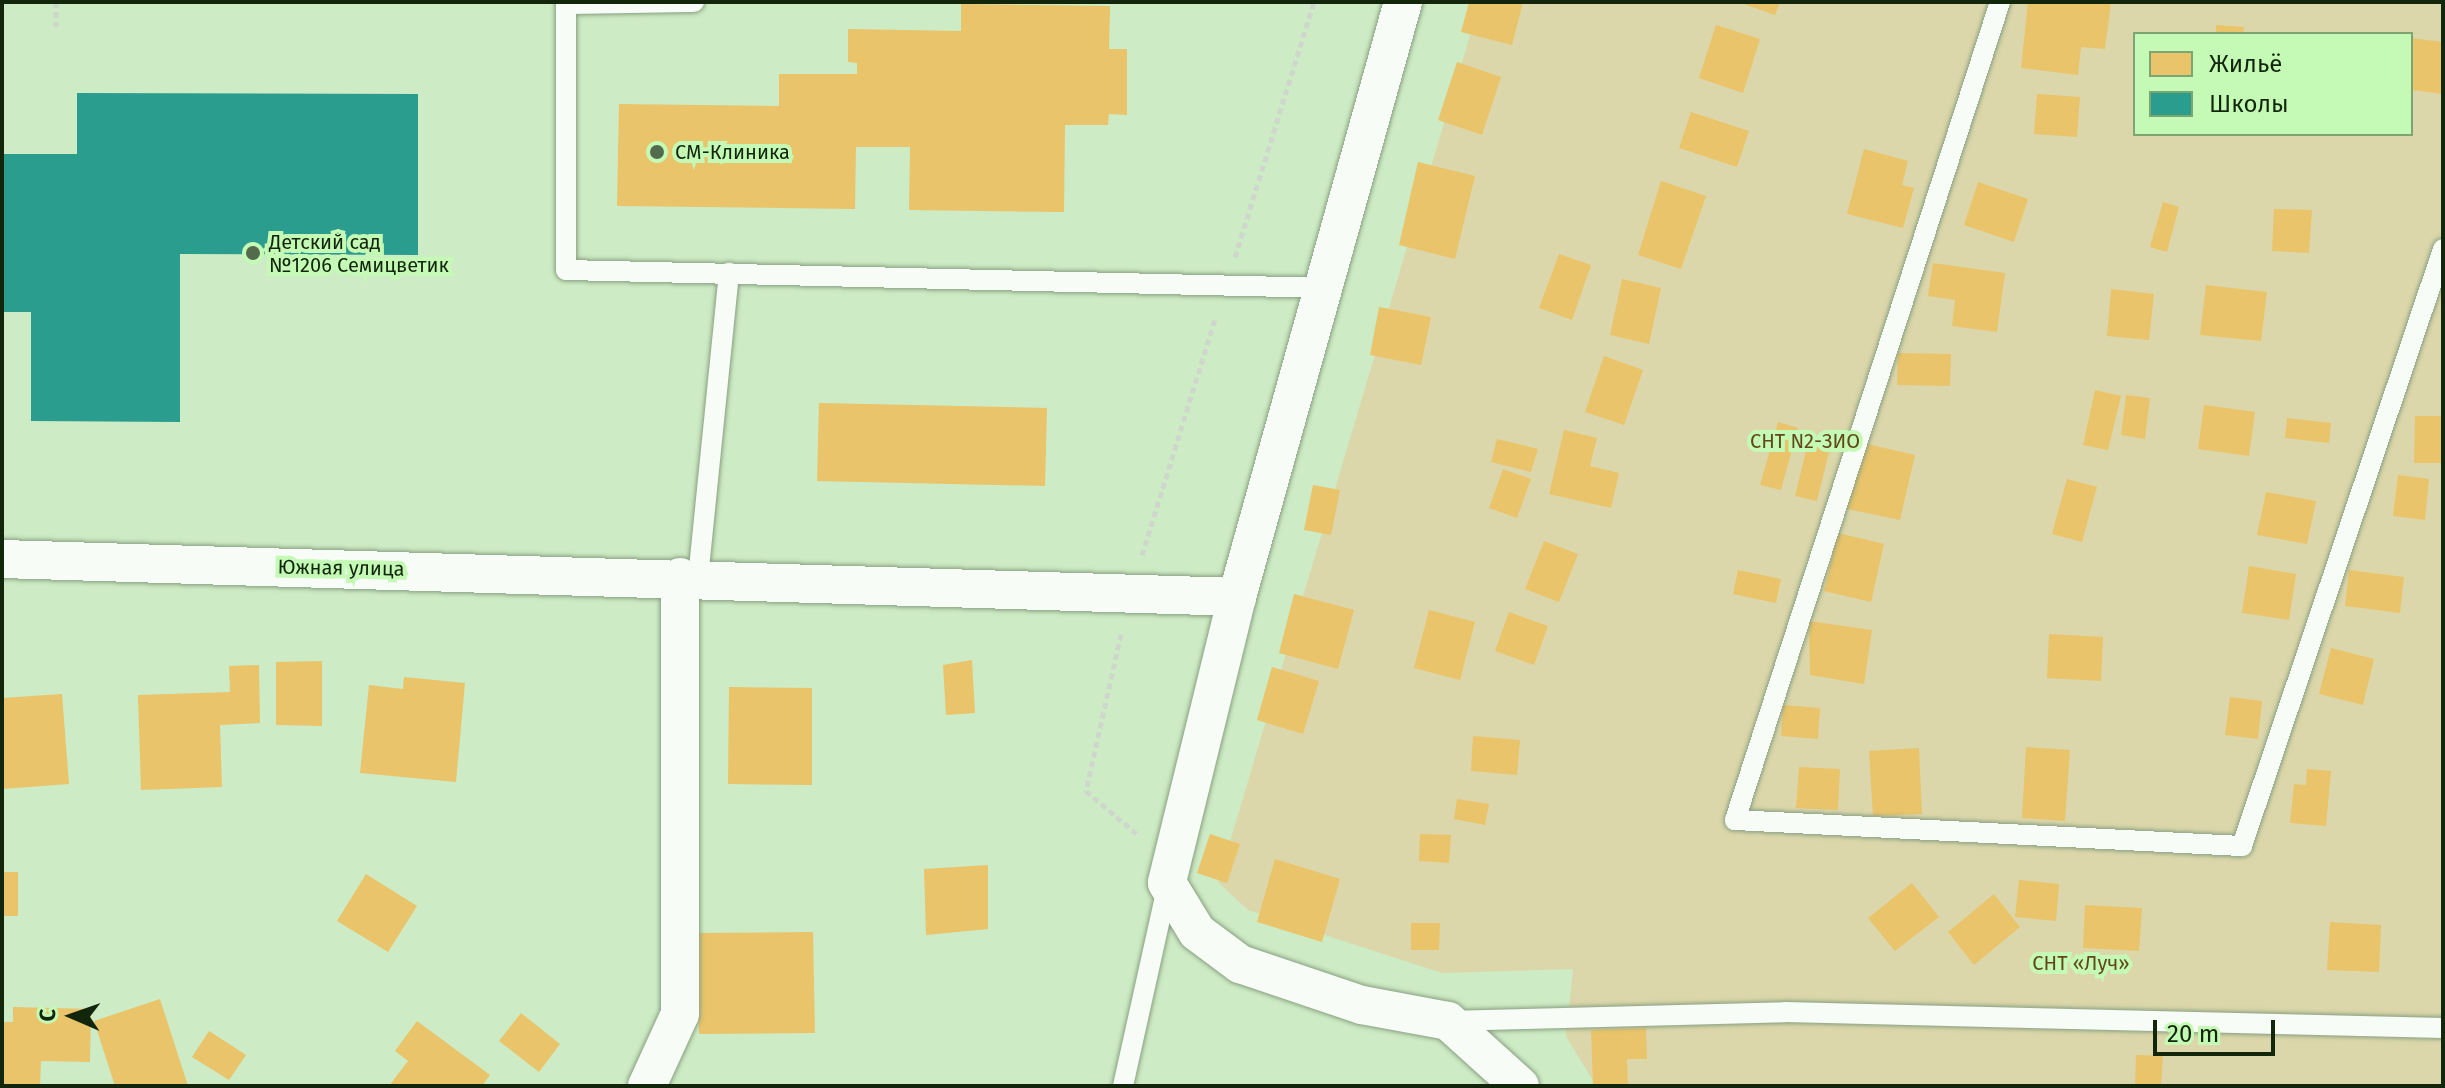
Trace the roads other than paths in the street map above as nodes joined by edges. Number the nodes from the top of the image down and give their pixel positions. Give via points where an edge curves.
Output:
1 (694, 2) edge
2 (1403, 2) edge
3 (2000, 2) edge
4 (566, 3) edge
5 (2443, 249) edge
6 (729, 273) junction
7 (1328, 288) junction
8 (2, 559) edge
9 (689, 578) junction
10 (1237, 597) junction
11 (1167, 883) junction
12 (1448, 1021) junction
13 (2443, 1028) edge
14 (647, 1086) edge
15 (1123, 1086) edge
16 (1520, 1086) edge

1 - 4 lane
2 - 7 street
3 - 5 lane via 1735,820 2242,846
4 - 6 lane via 566,270
6 - 7 lane
6 - 9 lane
7 - 10 street
8 - 9 street, Южная улица
9 - 10 street, Южная улица
9 - 14 street via 680,1014
10 - 11 street
11 - 12 street via 1197,932 1240,964 1362,1005
11 - 15 lane
12 - 13 lane via 1785,1012
12 - 16 street

